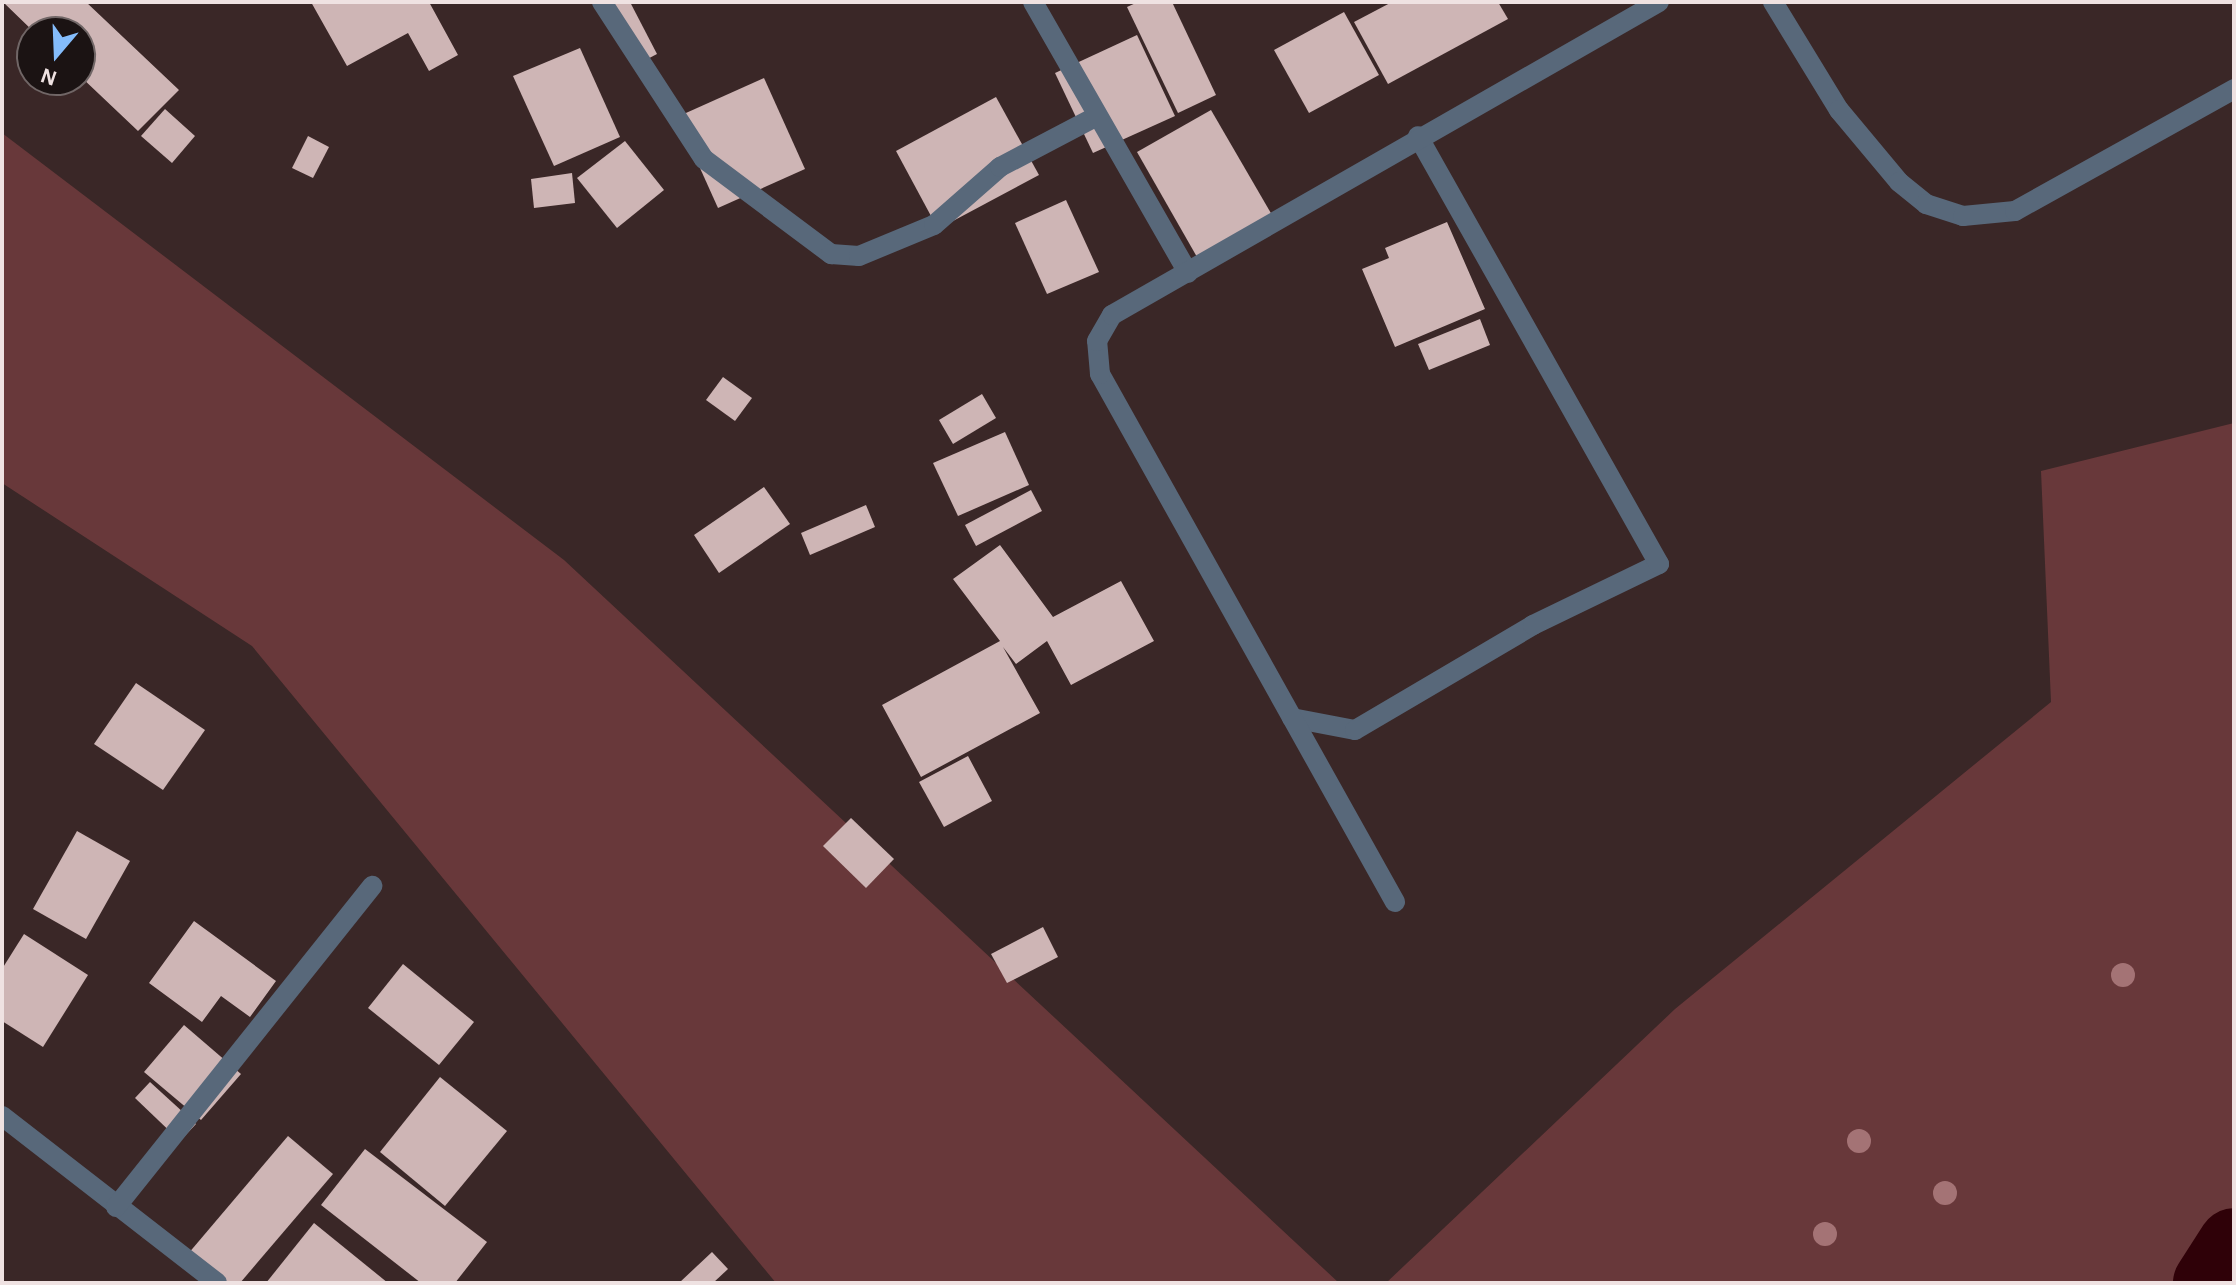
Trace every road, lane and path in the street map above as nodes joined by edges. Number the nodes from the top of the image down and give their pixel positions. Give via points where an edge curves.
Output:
1 (602, 2) edge
2 (1033, 2) edge
3 (1659, 2) edge
4 (1773, 2) edge
5 (2234, 89) edge
6 (1097, 116) junction
7 (1418, 136) junction
8 (1188, 273) junction
9 (1292, 718) junction
10 (372, 886) dead end
11 (1395, 902) dead end
12 (2, 1116) edge
13 (116, 1207) junction
14 (217, 1283) edge

1 - 6 street via 670,118 704,159 831,254 859,256 934,225 1000,167
2 - 6 street
3 - 7 street
4 - 5 street via 1839,110 1899,182 1926,204 1963,216 2015,211
6 - 8 street
7 - 8 street
7 - 9 street via 1659,564 1533,625 1355,730
8 - 9 street via 1112,315 1097,341 1100,374
9 - 11 street
10 - 13 street
12 - 13 street
13 - 14 street

